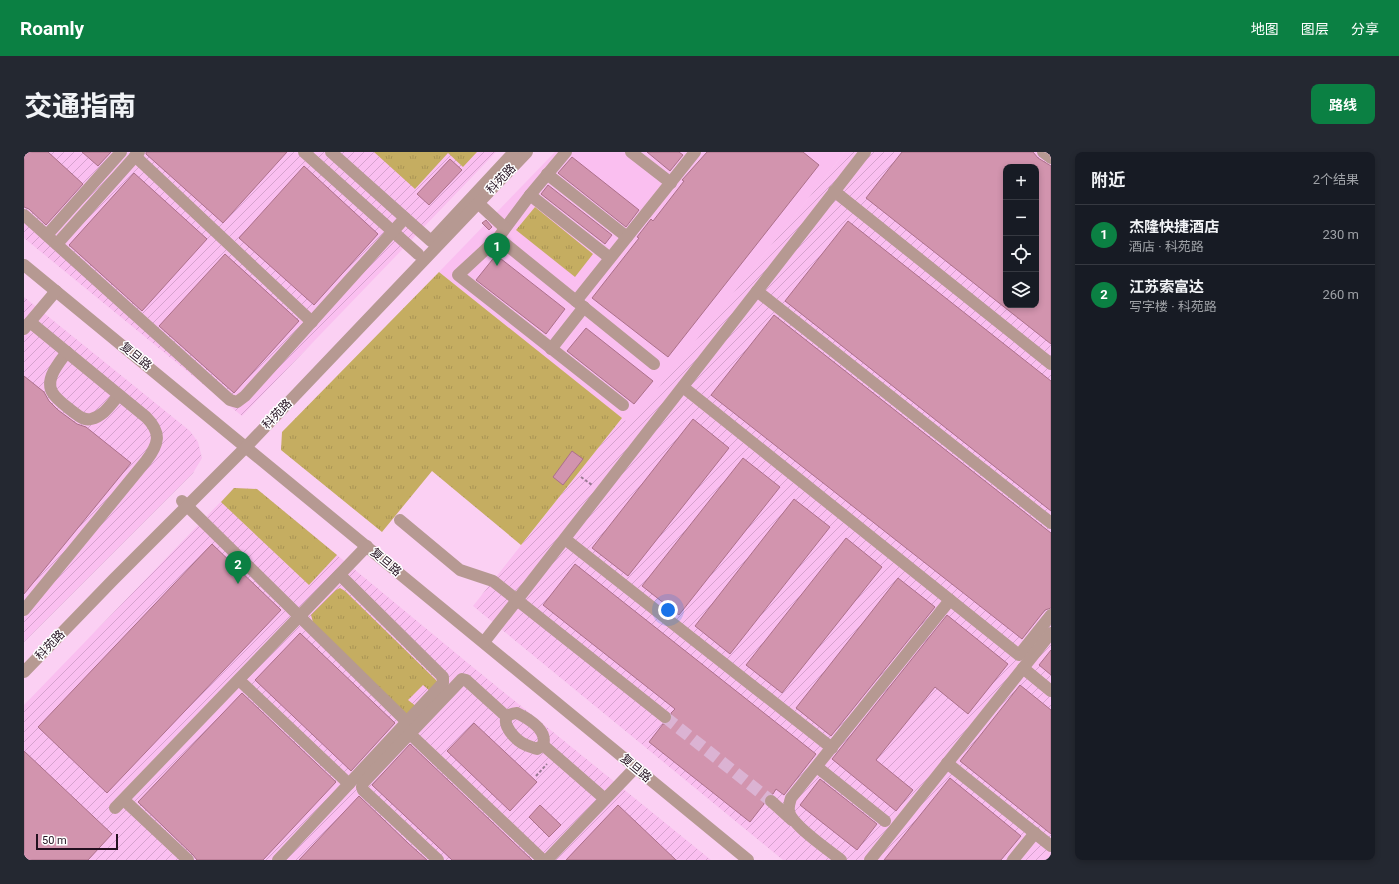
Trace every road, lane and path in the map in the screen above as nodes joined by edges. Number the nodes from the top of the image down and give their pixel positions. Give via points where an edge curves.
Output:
1 (121, 152) edge
2 (304, 152) edge
3 (331, 152) edge
4 (514, 152) edge
5 (527, 152) edge
6 (566, 152) edge
7 (631, 152) edge
8 (695, 152) edge
9 (865, 152) edge
10 (1043, 152) edge
11 (137, 154) edge
12 (1051, 158) edge
13 (547, 174) junction
14 (671, 183) junction
15 (834, 192) junction
16 (530, 195) junction
17 (478, 203) junction
18 (24, 215) edge
19 (405, 218) junction
20 (393, 232) junction
21 (501, 233) junction
22 (46, 235) junction
23 (627, 237) junction
24 (431, 241) junction
25 (57, 244) junction
26 (418, 254) junction
27 (610, 258) junction
28 (24, 265) edge
29 (56, 290) junction
30 (757, 291) junction
31 (580, 304) junction
32 (312, 322) junction
33 (27, 325) edge
34 (551, 349) junction
35 (67, 352) junction
36 (654, 364) dead end
37 (1051, 364) edge
38 (683, 387) junction
39 (119, 395) junction
40 (623, 405) dead end
41 (243, 444) junction
42 (184, 504) junction
43 (400, 520) dead end
44 (1051, 523) edge
45 (565, 538) junction
46 (367, 546) junction
47 (340, 575) junction
48 (517, 600) junction
49 (950, 600) junction
50 (24, 610) edge
51 (1051, 615) edge
52 (300, 617) junction
53 (1051, 633) edge
54 (484, 642) junction
55 (24, 661) edge
56 (1023, 668) junction
57 (24, 672) edge
58 (239, 680) junction
59 (1051, 691) edge
60 (507, 717) junction
61 (665, 717) tunnel mouth
62 (407, 722) junction
63 (410, 734) junction
64 (543, 746) junction
65 (832, 748) junction
66 (555, 756) junction
67 (947, 763) junction
68 (816, 767) junction
69 (635, 768) junction
70 (536, 776) dead end
71 (349, 784) junction
72 (605, 799) junction
73 (771, 801) tunnel mouth
74 (885, 821) dead end
75 (795, 823) junction
76 (1035, 833) junction
77 (1051, 846) edge
78 (188, 860) edge
79 (278, 860) edge
80 (438, 860) edge
81 (543, 860) edge
82 (547, 860) edge
83 (748, 860) edge
84 (841, 860) edge
85 (870, 860) edge
86 (1013, 860) edge

1 - 22 street
2 - 20 street
3 - 19 street
4 - 24 street, 科苑路
5 - 17 street, 科苑路
6 - 13 street
7 - 14 street
8 - 14 street
9 - 15 street
10 - 12 street
11 - 25 street
11 - 32 street
13 - 16 street
13 - 23 street
14 - 23 street
15 - 30 street
15 - 37 street
16 - 21 street
16 - 27 street
17 - 21 street
17 - 41 street, 科苑路
18 - 22 street
19 - 20 street
19 - 24 street
20 - 26 street
20 - 32 street
21 - 31 street
21 - 34 street via 458,276
22 - 25 street
23 - 27 street
24 - 26 street, 科苑路
25 - 32 street via 230,400 238,402 246,396
26 - 41 street, 科苑路 via 290,390
27 - 31 street
28 - 29 street, 复旦路
29 - 33 street
29 - 41 street, 复旦路
30 - 38 street
30 - 44 street
31 - 34 street
31 - 36 street
33 - 35 street
34 - 40 street
35 - 39 street
35 - 39 street via 54,371 50,384 51,391 81,418 90,419 101,415
38 - 45 street
38 - 49 street
39 - 50 street via 152,423 157,441 154,450
41 - 42 street, 科苑路
41 - 46 street, 复旦路
42 - 52 street
42 - 55 street, 科苑路
42 - 57 street, 科苑路
43 - 48 street via 460,570 493,581
45 - 48 street
45 - 65 street
46 - 47 street
46 - 54 street, 复旦路
47 - 52 street
47 - 62 street via 443,677 443,684
48 - 54 street
48 - 61 street
49 - 51 street via 1019,655
49 - 65 street
52 - 58 street
52 - 62 street
53 - 56 street
54 - 69 street, 复旦路
56 - 59 street
56 - 67 street
58 - 71 street
58 - 78 street via 119,804
60 - 63 street via 462,679
60 - 64 street via 505,721 508,729 522,743 537,749
60 - 64 street via 517,713 534,724 543,734
62 - 71 street
63 - 80 street via 362,787
63 - 81 street
64 - 66 street
65 - 68 street
66 - 70 path
66 - 72 street
67 - 76 street
67 - 85 street
68 - 74 street
68 - 75 street via 791,798 789,812
69 - 72 street
69 - 83 street, 复旦路
71 - 79 street
72 - 82 street
73 - 75 street
75 - 84 street
76 - 77 street
76 - 86 street

